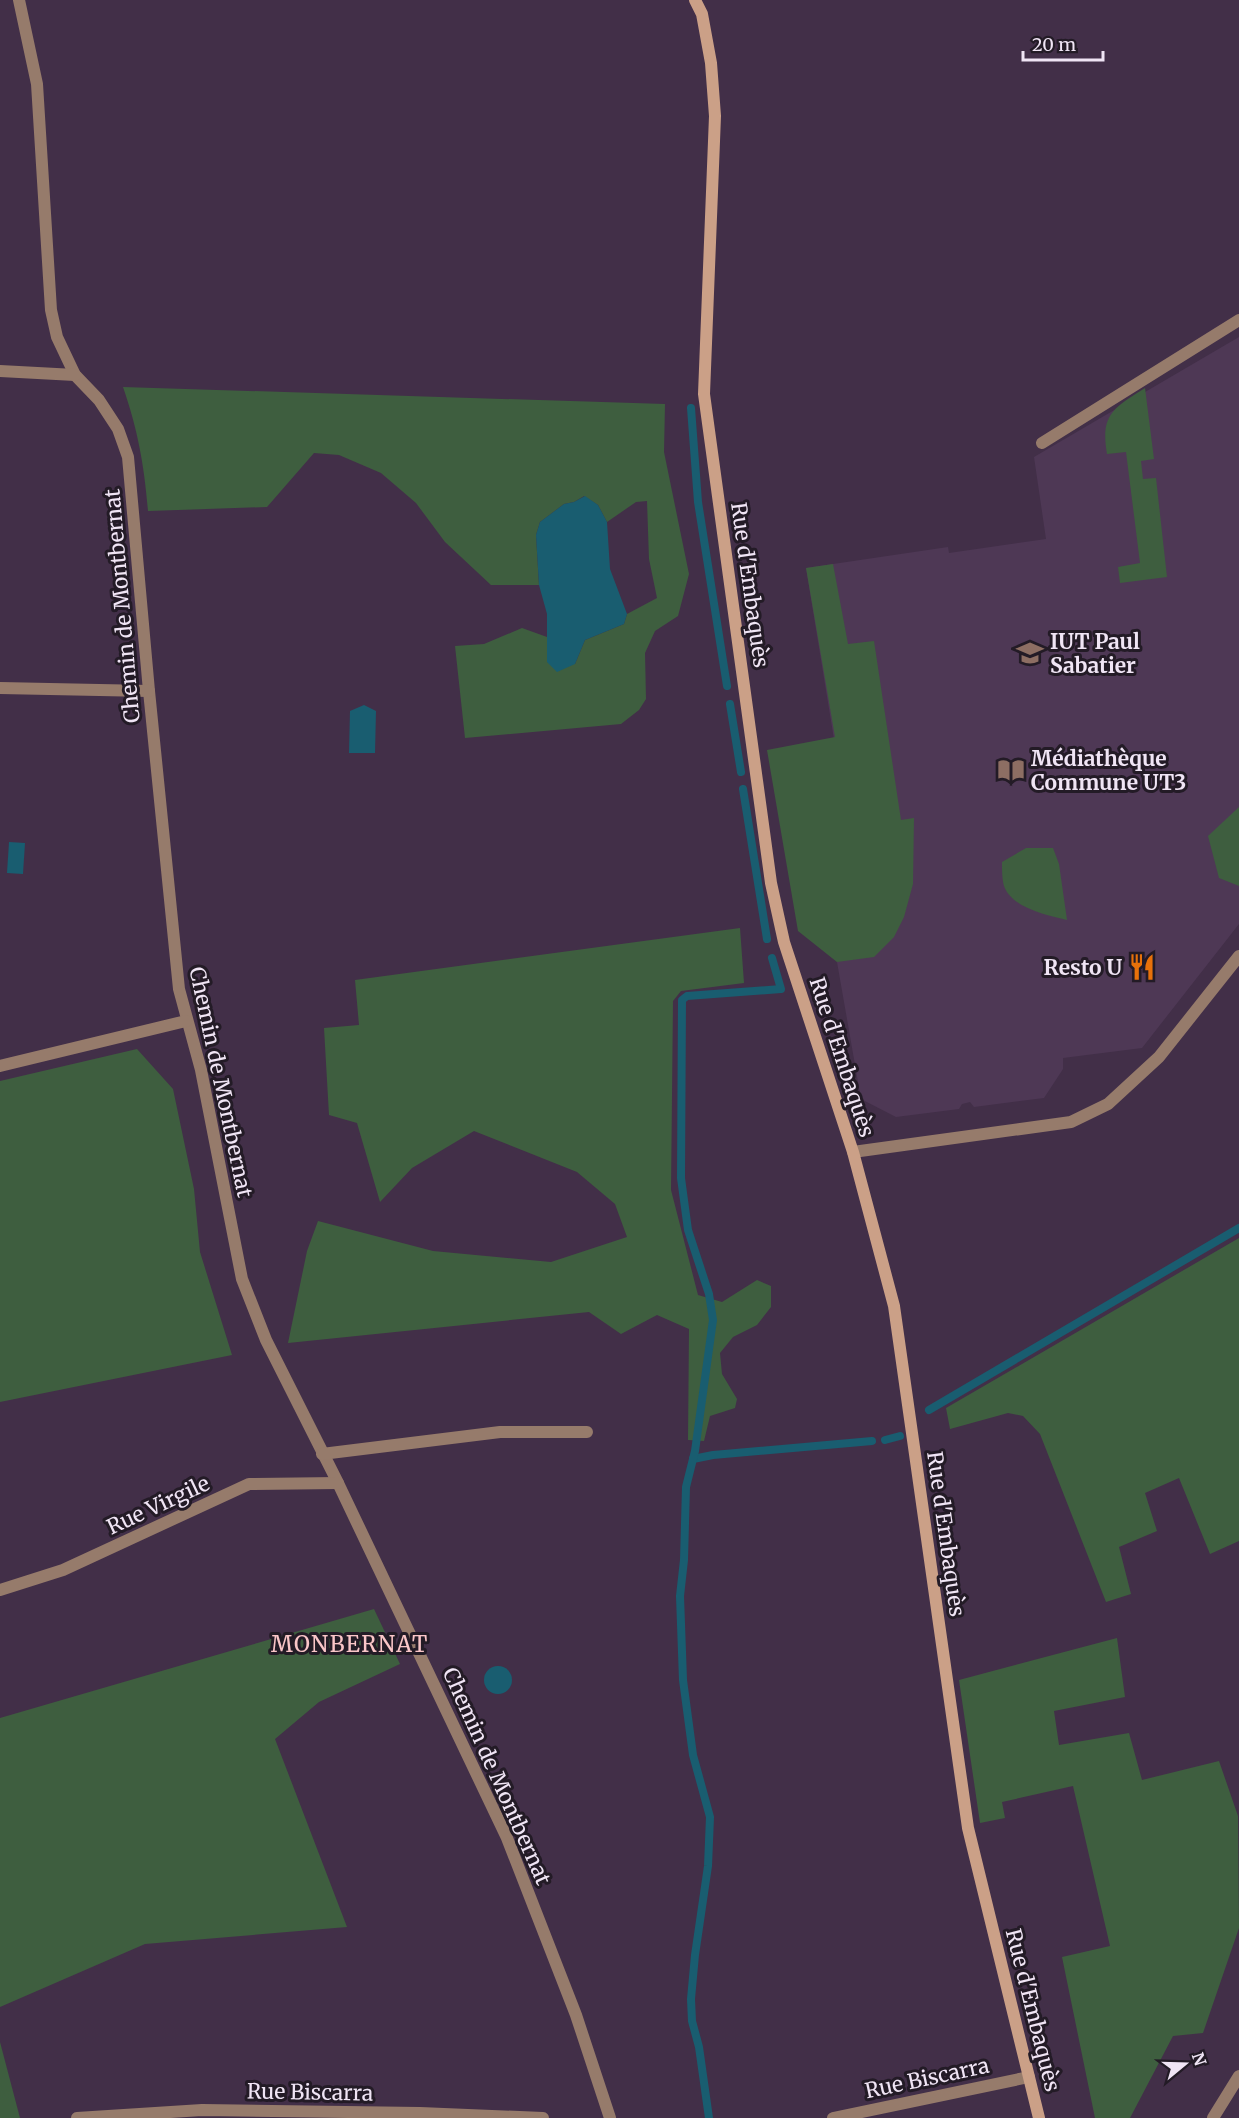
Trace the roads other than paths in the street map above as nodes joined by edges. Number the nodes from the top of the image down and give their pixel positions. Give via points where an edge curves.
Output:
1 (19, 0) edge
2 (694, 0) edge
3 (1239, 320) edge
4 (0, 371) edge
5 (75, 375) junction
6 (1042, 443) dead end
7 (0, 688) edge
8 (149, 691) junction
9 (1239, 956) edge
10 (186, 1021) junction
11 (0, 1066) edge
12 (853, 1152) junction
13 (587, 1432) dead end
14 (322, 1454) junction
15 (338, 1483) junction
16 (0, 1590) edge
17 (1239, 2076) edge
18 (1029, 2077) junction
19 (420, 2115) edge
20 (77, 2118) edge
21 (543, 2118) edge
22 (610, 2118) edge
23 (833, 2118) edge
24 (1039, 2118) edge
25 (1213, 2118) edge

1 - 5 street, Chemin de Montbernat via 37,84 51,310 57,337
2 - 12 street, Rue d'Embaquès via 702,14 711,63 715,116 705,405 771,883 784,942
3 - 6 street
4 - 5 street
5 - 8 street, Chemin de Montbernat via 99,400 118,429 128,458
7 - 8 street
8 - 10 street, Chemin de Montbernat via 179,988
9 - 12 street via 1159,1057 1099,1109 1071,1122
10 - 11 street
10 - 14 street, Chemin de Montbernat via 201,1070 242,1279 266,1340
12 - 18 street, Rue d'Embaquès via 894,1306 968,1828
13 - 14 street via 500,1432
14 - 15 street, Chemin de Montbernat
15 - 16 street, Rue Virgile via 249,1484 63,1570
15 - 22 street, Chemin de Montbernat via 507,1838 576,2015
17 - 25 street
18 - 23 street, Rue Biscarra
18 - 24 street, Rue d'Embaquès
19 - 20 street, Rue Biscarra via 202,2110
19 - 21 street, Rue Biscarra

